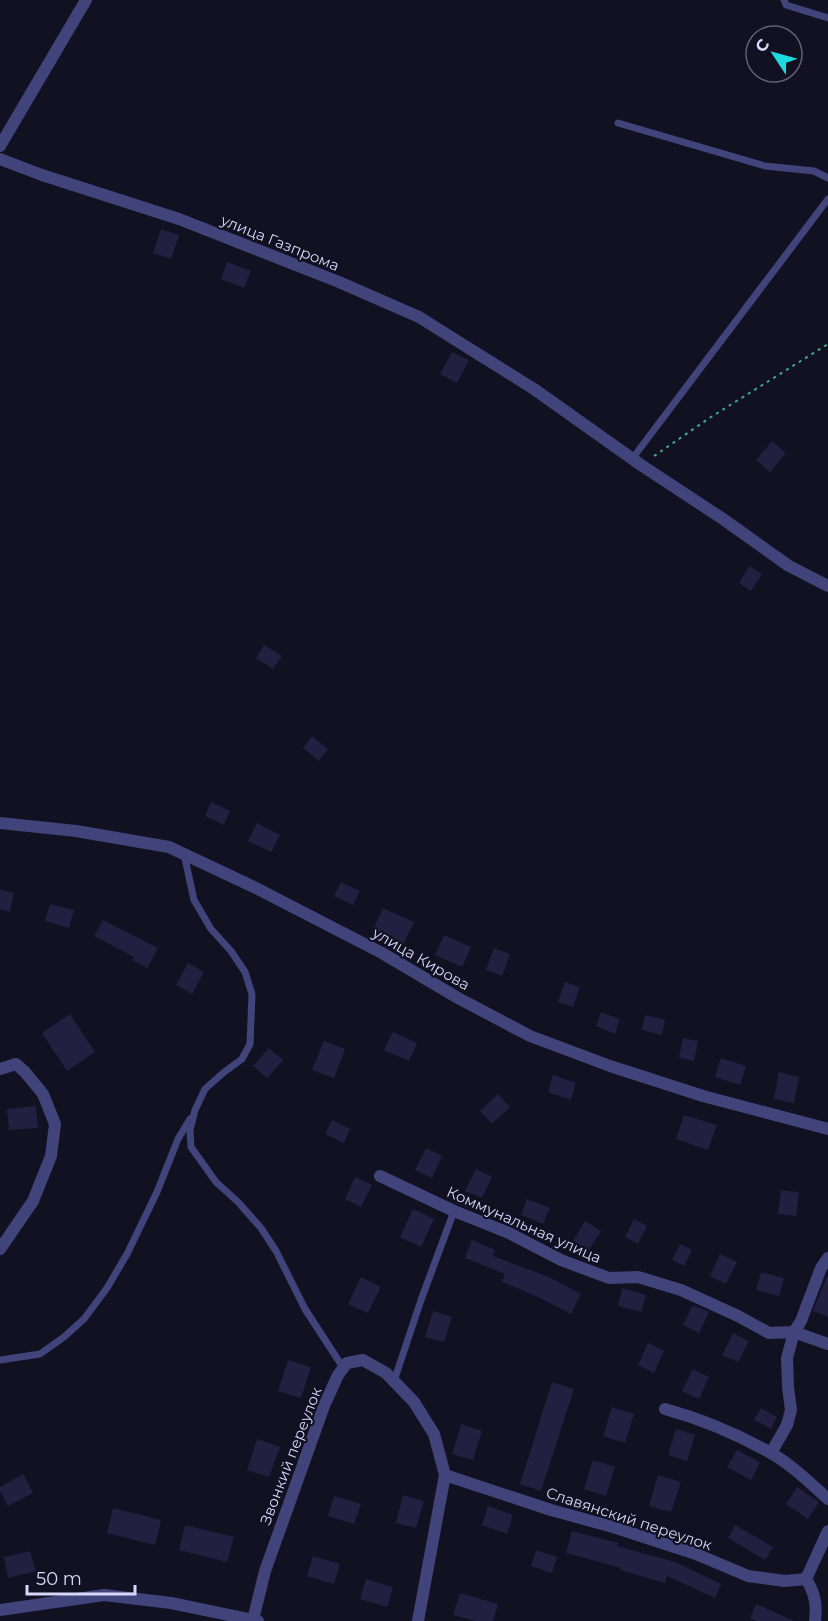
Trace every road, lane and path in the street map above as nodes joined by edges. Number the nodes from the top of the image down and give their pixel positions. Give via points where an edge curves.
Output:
1 (86, 0) edge
2 (784, 0) edge
3 (828, 18) edge
4 (618, 123) dead end
5 (0, 146) edge
6 (0, 159) edge
7 (828, 178) edge
8 (828, 199) edge
9 (828, 344) edge
10 (637, 462) junction
11 (828, 586) edge
12 (0, 823) edge
13 (184, 854) junction
14 (0, 1069) edge
15 (195, 1110) junction
16 (828, 1129) edge
17 (380, 1176) dead end
18 (454, 1211) junction
19 (0, 1249) edge
20 (828, 1258) edge
21 (794, 1332) junction
22 (828, 1344) edge
23 (0, 1360) edge
24 (344, 1369) junction
25 (394, 1382) junction
26 (665, 1409) dead end
27 (771, 1453) junction
28 (444, 1475) junction
29 (828, 1499) edge
30 (828, 1531) edge
31 (806, 1579) junction
32 (0, 1610) edge
33 (197, 1615) edge
34 (255, 1621) edge
35 (418, 1621) edge
36 (814, 1621) edge

1 - 5 street
2 - 3 lane via 786,5
4 - 7 lane via 765,166 814,171
6 - 10 street, улица Газпрома via 179,219 419,317 534,388
8 - 10 lane
9 - 10 path
10 - 11 street, улица Газпрома via 789,566
12 - 13 street, улица Кирова via 76,831 169,847
13 - 15 lane via 194,900 245,972 252,994 250,1044 242,1059 205,1089
13 - 16 street, улица Кирова via 382,953 530,1036 693,1092
14 - 19 street via 16,1064 43,1094 55,1124 51,1156 33,1201
15 - 23 lane via 127,1254 84,1319 40,1354
15 - 24 lane via 191,1147 216,1182 261,1228 305,1309
17 - 18 street, Коммунальная улица
18 - 21 street, Коммунальная улица via 609,1278 638,1277 681,1290 769,1333
18 - 25 lane
20 - 21 street
21 - 22 street, Коммунальная улица
21 - 27 street via 787,1358 791,1410 788,1425
24 - 25 street via 348,1363 363,1360
24 - 34 street, Звонкий переулок via 324,1406 265,1571
25 - 28 street via 414,1402 434,1434
26 - 27 street
27 - 29 street
28 - 31 street, Славянский переулок via 696,1554 748,1576 785,1581
28 - 35 street
30 - 31 street
31 - 36 street via 817,1608
32 - 33 street via 104,1595 171,1604
33 - 34 street

